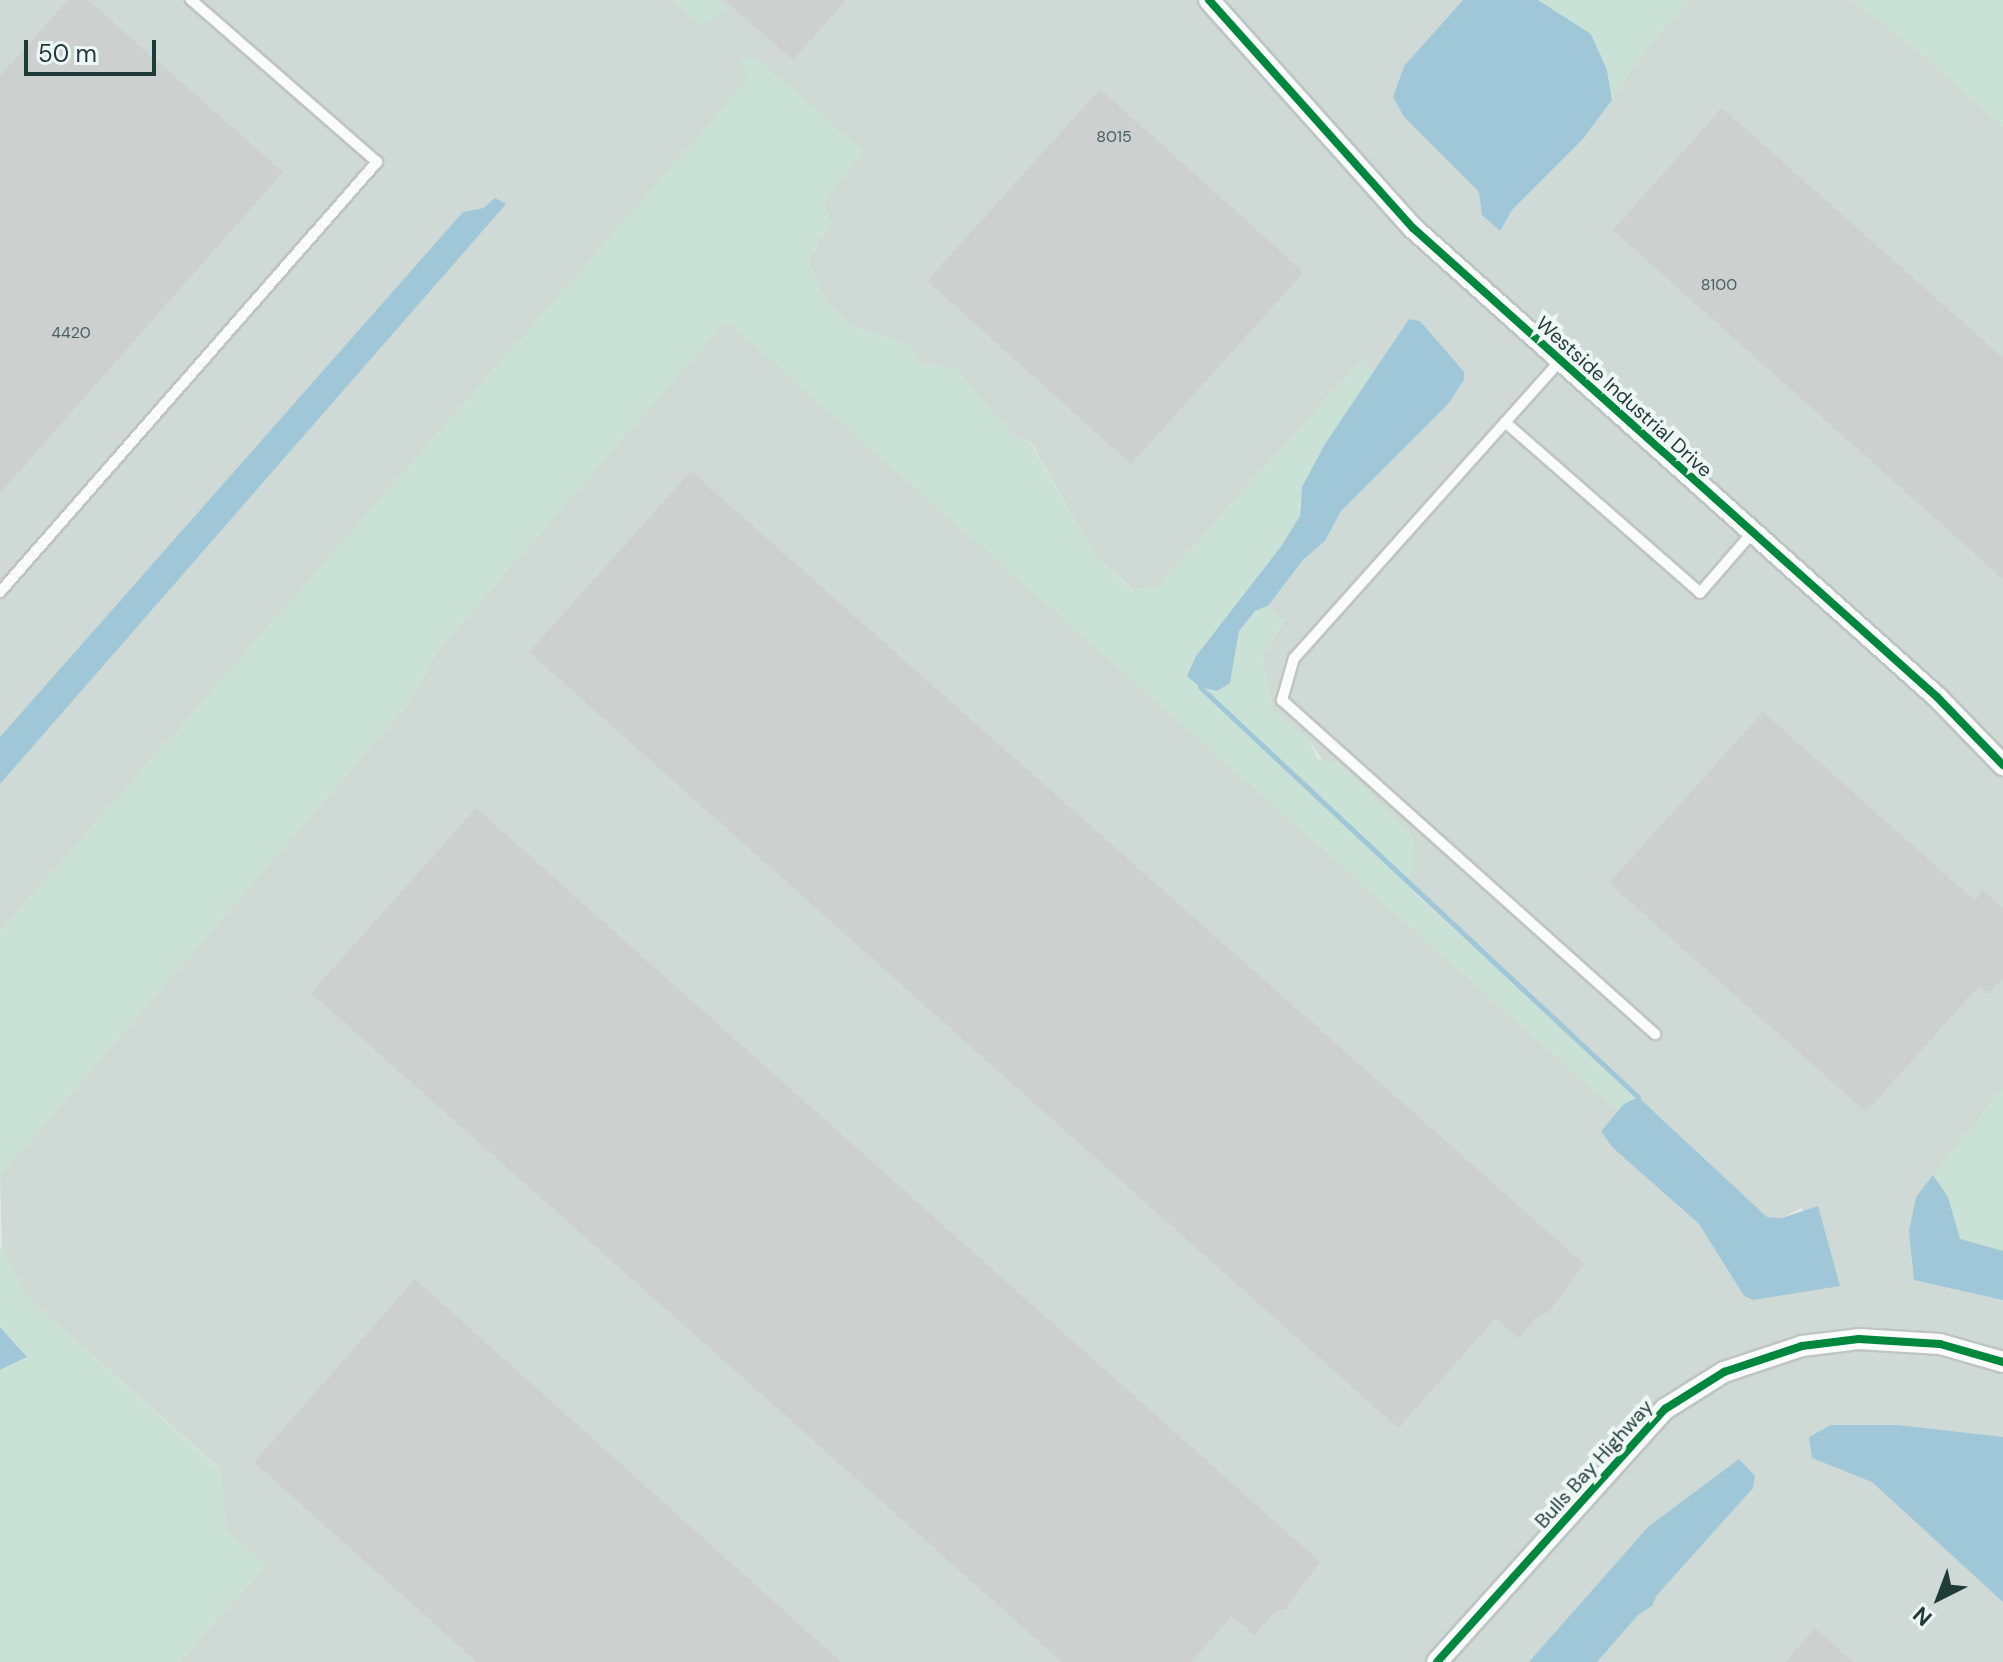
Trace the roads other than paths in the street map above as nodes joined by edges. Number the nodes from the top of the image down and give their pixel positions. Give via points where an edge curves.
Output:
1 (191, 0) edge
2 (1209, 0) edge
3 (1560, 361) junction
4 (1505, 422) junction
5 (1752, 533) junction
6 (0, 592) edge
7 (2003, 765) edge
8 (1655, 1034) dead end
9 (2003, 1362) edge
10 (1437, 1662) edge

1 - 6 lane via 377,162
2 - 3 street, Westside Industrial Drive via 1413,228
3 - 4 lane
3 - 5 street, Westside Industrial Drive
4 - 5 lane via 1700,593
4 - 8 lane via 1294,658 1282,700
5 - 7 street, Westside Industrial Drive via 1937,697
9 - 10 street, Bulls Bay Highway via 1940,1344 1859,1339 1802,1346 1711,1379 1665,1409

